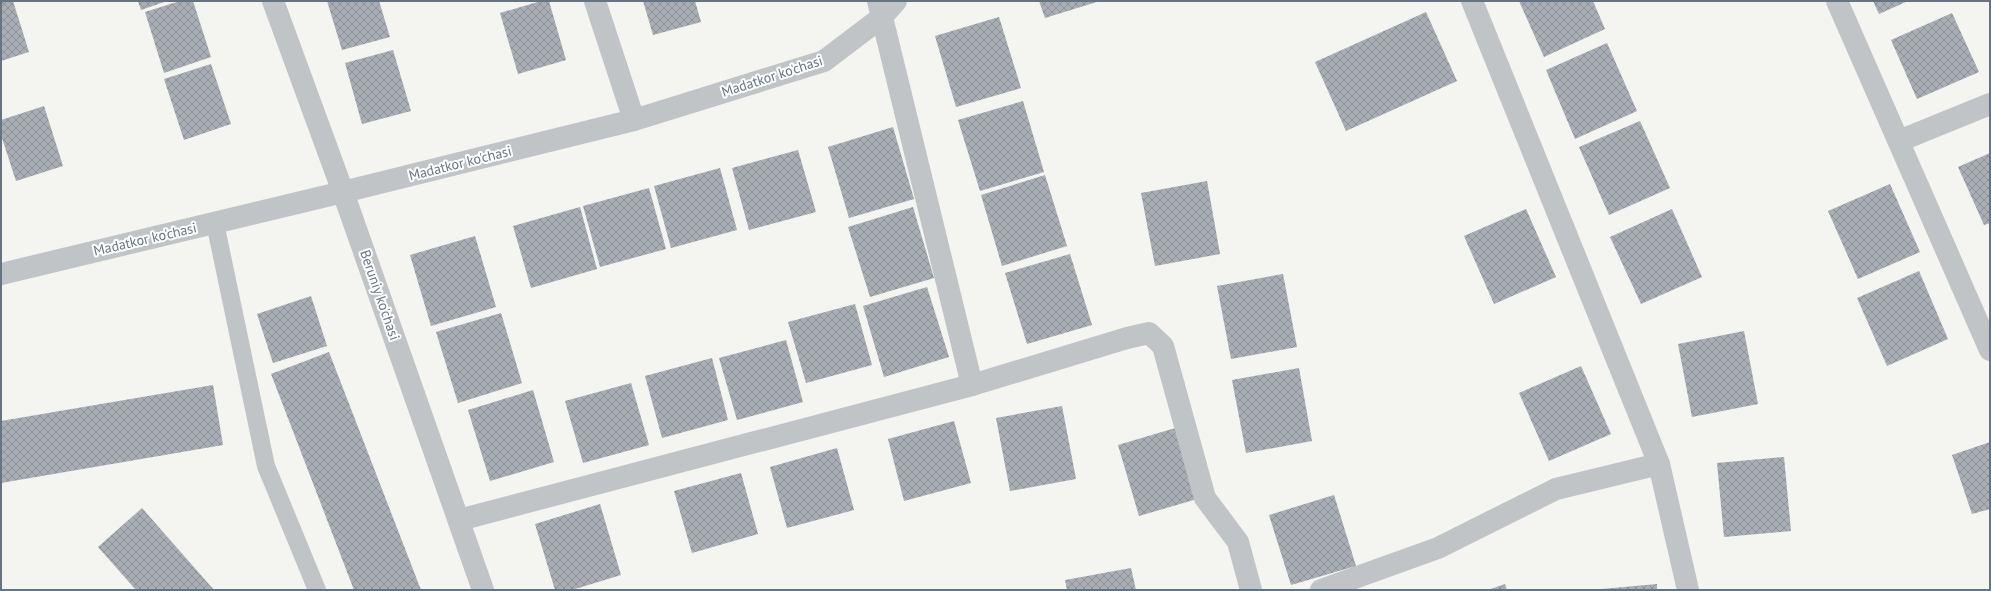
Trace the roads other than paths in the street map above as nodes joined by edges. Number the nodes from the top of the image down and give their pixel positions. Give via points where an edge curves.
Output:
1 (273, 1) edge
2 (595, 1) edge
3 (1472, 1) edge
4 (1837, 1) edge
5 (885, 6) edge
6 (1990, 104) edge
7 (634, 120) junction
8 (1899, 141) junction
9 (343, 192) junction
10 (215, 223) junction
11 (1, 274) edge
12 (1990, 350) edge
13 (972, 385) junction
14 (1659, 464) junction
15 (459, 520) junction
16 (317, 590) edge
17 (483, 590) edge
18 (1250, 590) edge
19 (1321, 590) edge
20 (1688, 590) edge

1 - 9 street, Beruniy ko'chasi
2 - 7 street
3 - 14 street
4 - 8 street
5 - 7 street, Madatkor ko'chasi via 824,61
5 - 13 street
6 - 8 street
7 - 9 street, Madatkor ko'chasi
8 - 12 street
9 - 10 street, Madatkor ko'chasi
9 - 15 street, Beruniy ko'chasi
10 - 11 street, Madatkor ko'chasi
10 - 16 lane via 266,466
13 - 15 street
13 - 18 street via 1149,333 1163,346 1205,498 1238,542
14 - 19 street via 1556,489 1438,548
14 - 20 street
15 - 17 street, Beruniy ko'chasi

